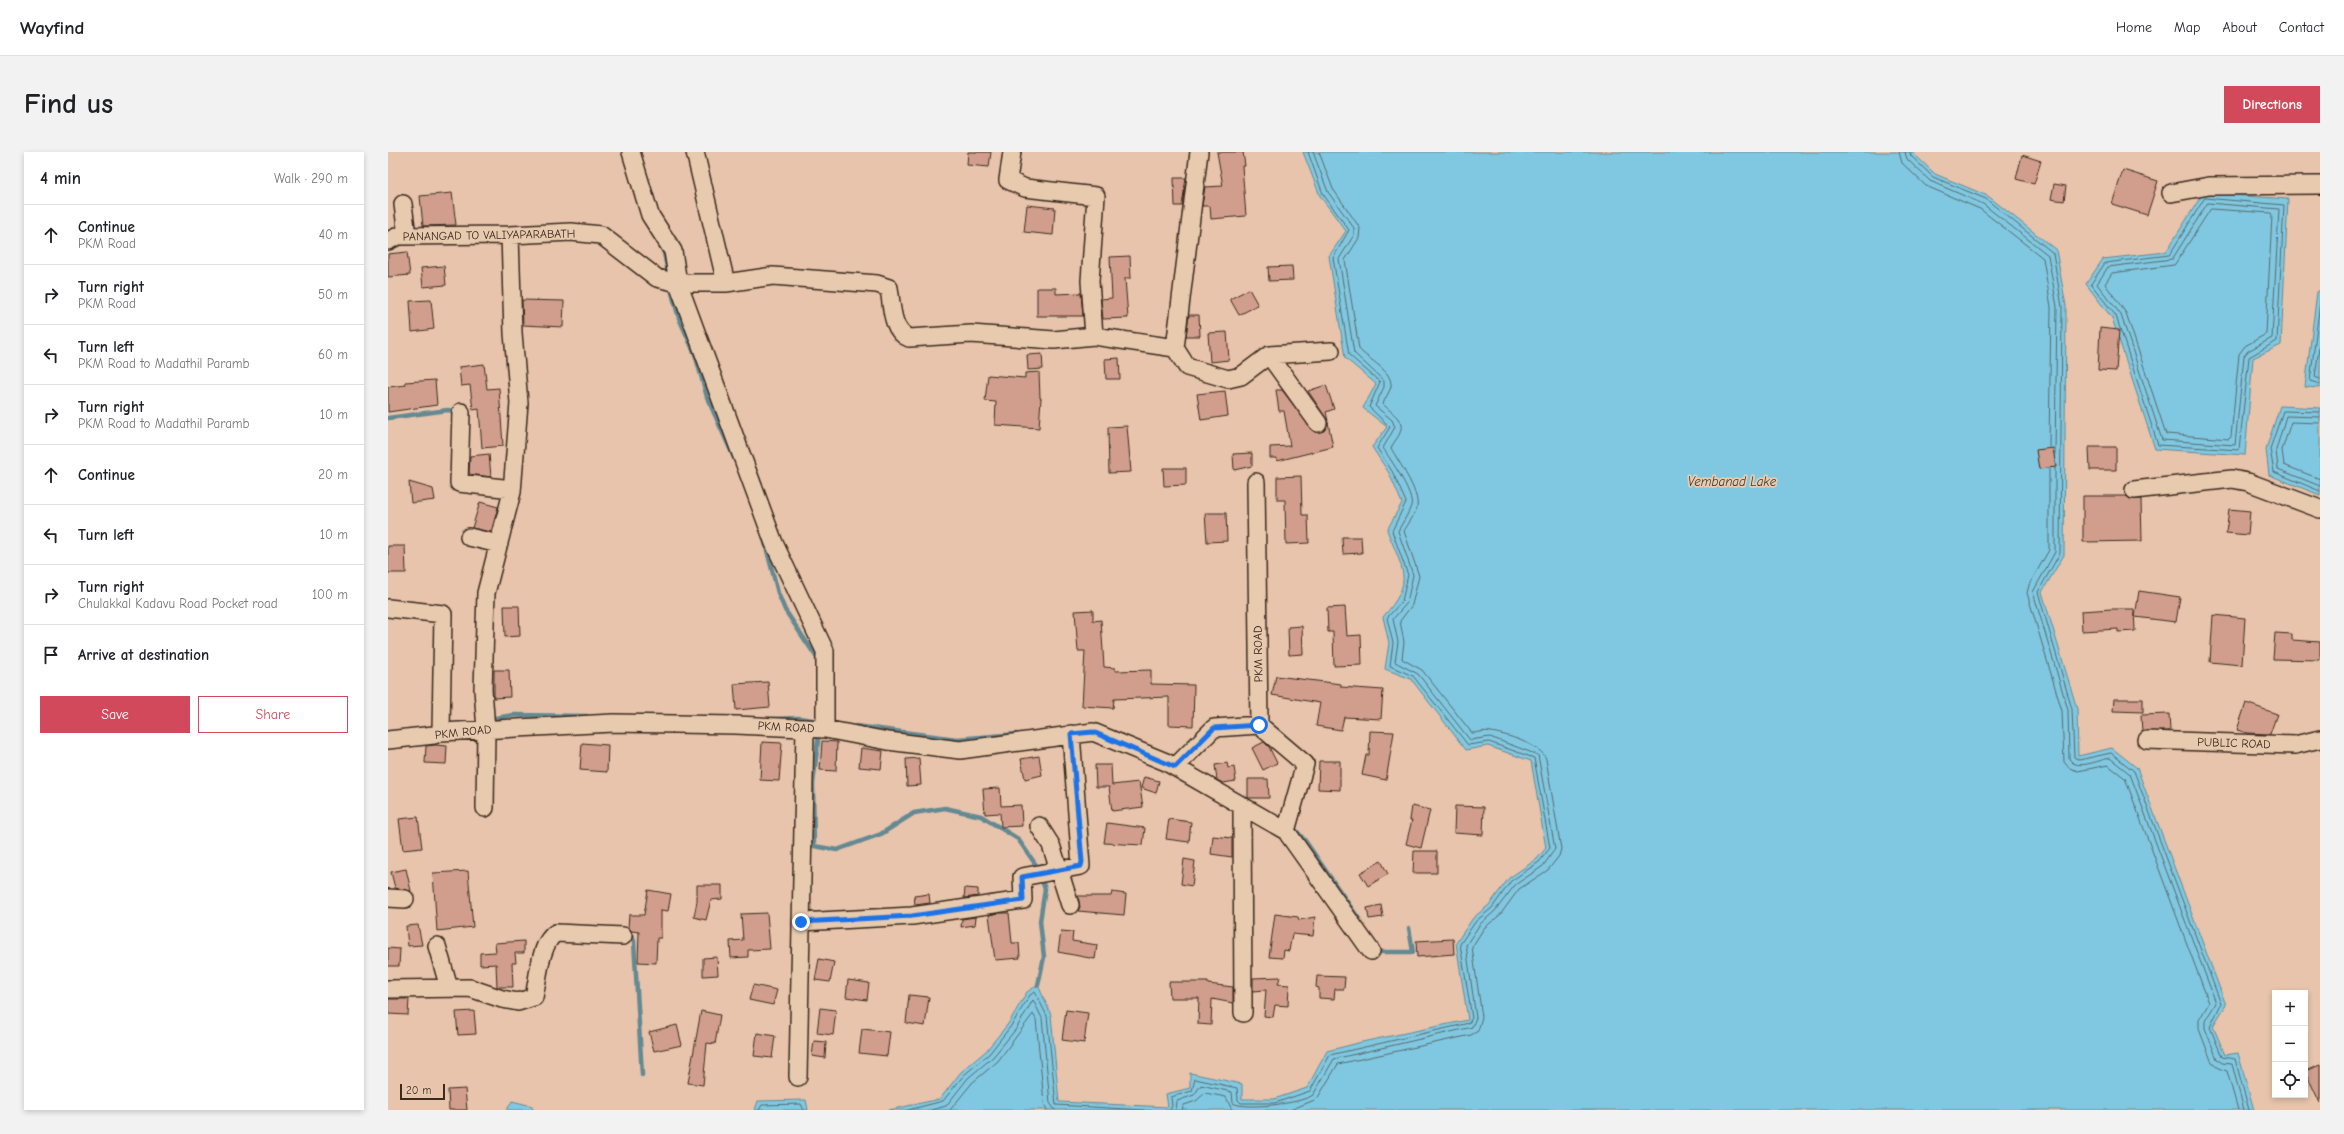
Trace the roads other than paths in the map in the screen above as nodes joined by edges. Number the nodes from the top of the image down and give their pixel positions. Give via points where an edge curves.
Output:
1 (631, 152) edge
2 (694, 152) edge
3 (1012, 152) edge
4 (1199, 152) edge
5 (2320, 185) edge
6 (2171, 193) dead end
7 (403, 204) dead end
8 (510, 235) junction
9 (407, 236) junction
10 (388, 241) edge
11 (678, 283) junction
12 (726, 283) junction
13 (1094, 336) junction
14 (1175, 348) junction
15 (1331, 351) dead end
16 (1269, 355) junction
17 (461, 412) dead end
18 (1318, 422) dead end
19 (1256, 482) dead end
20 (512, 489) junction
21 (2134, 490) dead end
22 (2320, 509) edge
23 (469, 537) dead end
24 (499, 544) junction
25 (388, 608) edge
26 (1259, 725) junction
27 (805, 728) junction
28 (825, 729) junction
29 (486, 730) junction
30 (441, 732) junction
31 (1071, 734) junction
32 (388, 740) edge
33 (2147, 740) dead end
34 (2320, 740) edge
35 (1175, 767) junction
36 (1242, 806) junction
37 (485, 808) dead end
38 (1040, 826) dead end
39 (1286, 831) junction
40 (1060, 870) junction
41 (388, 898) edge
42 (405, 899) dead end
43 (1070, 905) dead end
44 (801, 922) junction
45 (623, 936) dead end
46 (436, 946) dead end
47 (1371, 951) dead end
48 (449, 988) junction
49 (388, 989) edge
50 (1243, 1013) dead end
51 (798, 1077) dead end

1 - 11 street via 650,215 673,251
2 - 12 street
3 - 13 street via 1008,180 1025,188 1096,196 1090,281
4 - 14 street
5 - 6 street via 2209,186
7 - 9 street
8 - 9 street, PANANGAD TO VALIYAPARABATH
8 - 11 street, PANANGAD TO VALIYAPARABATH via 571,232 601,235 657,278
8 - 20 street via 513,333 519,403
9 - 10 street, PANANGAD TO VALIYAPARABATH via 398,236
11 - 12 street, PANANGAD TO VALIYAPARABATH
11 - 28 street via 774,543 825,651
12 - 13 street, PANANGAD TO VALIYAPARABATH via 773,276 877,284 889,288 896,328 901,335 909,338 971,334 1054,340
13 - 14 street
14 - 16 street via 1187,367 1228,379 1241,376
15 - 16 street
16 - 18 street
17 - 20 street via 459,483
19 - 26 street, PKM ROAD
20 - 24 street
21 - 22 street via 2232,479 2248,482
23 - 24 street
24 - 29 street via 486,593 483,689
25 - 30 street via 443,614
26 - 35 street via 1214,728
26 - 39 street via 1304,764
27 - 28 street, PKM ROAD
27 - 29 street, PKM ROAD via 613,723
27 - 44 street
28 - 31 street, PKM ROAD via 888,741 960,750
29 - 30 street, PKM ROAD
29 - 37 street
30 - 32 street, PKM ROAD
31 - 35 street, PKM ROAD via 1100,732
31 - 40 street via 1082,862 1081,866
33 - 34 street, PUBLIC ROAD via 2295,745
35 - 36 street, PKM ROAD
36 - 39 street, PKM ROAD
36 - 50 street
38 - 40 street via 1051,845
39 - 47 street, PKM ROAD
40 - 43 street
40 - 44 street via 1022,877 1023,900 912,916
41 - 42 street
44 - 51 street
45 - 48 street via 556,933 550,937 544,949 534,997 518,1002 470,988
46 - 48 street
48 - 49 street

